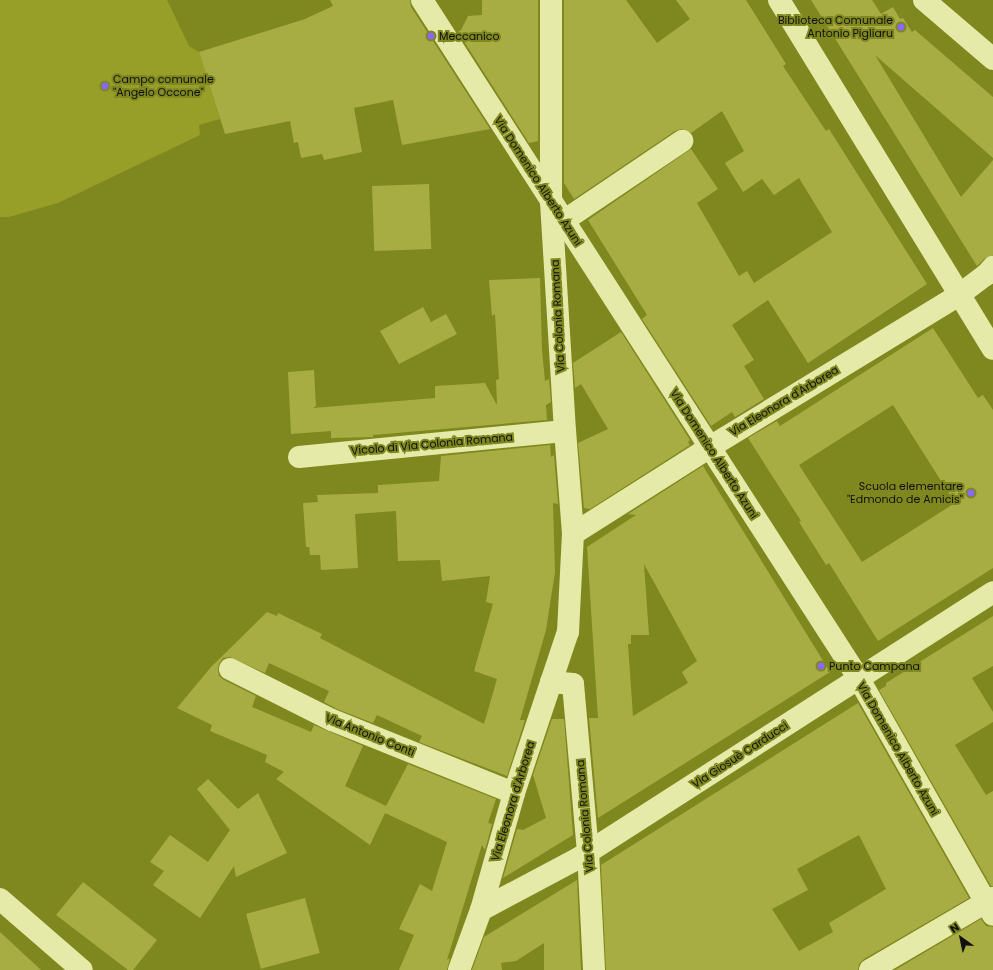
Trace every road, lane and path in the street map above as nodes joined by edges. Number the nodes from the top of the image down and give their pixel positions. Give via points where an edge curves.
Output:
1 (422, 0) edge
2 (551, 0) edge
3 (779, 0) edge
4 (924, 0) edge
5 (993, 59) edge
6 (682, 141) dead end
7 (551, 202) junction
8 (558, 224) junction
9 (993, 267) edge
10 (959, 295) junction
11 (993, 349) edge
12 (565, 431) junction
13 (710, 447) junction
14 (299, 457) dead end
15 (573, 534) junction
16 (993, 592) edge
17 (568, 632) joint
18 (230, 669) dead end
19 (859, 679) junction
20 (551, 682) junction
21 (514, 794) junction
22 (588, 851) junction
23 (0, 899) edge
24 (990, 905) edge
25 (481, 910) junction
26 (82, 970) edge
27 (459, 970) edge
28 (594, 970) edge
29 (870, 970) edge

1 - 7 street, Via Domenico Alberto Azuni
2 - 7 street
3 - 10 street
4 - 5 street
6 - 8 street
7 - 8 street, Via Domenico Alberto Azuni
8 - 12 street, Via Colonia Romana
8 - 13 street, Via Domenico Alberto Azuni
9 - 10 street, Via Eleonora d'Arborea
10 - 11 street
10 - 13 street, Via Eleonora d'Arborea
12 - 14 street, Vicolo di Via Colonia Romana
12 - 15 street, Via Colonia Romana
13 - 15 street, Via Eleonora d'Arborea
13 - 19 street, Via Domenico Alberto Azuni
15 - 17 street, Via Colonia Romana
16 - 19 street, Via Giosuè Carducci
17 - 20 street, Via Eleonora d'Arborea
18 - 21 street, Via Antonio Conti via 332,720
19 - 22 street, Via Giosuè Carducci
19 - 24 street, Via Domenico Alberto Azuni
20 - 21 street, Via Eleonora d'Arborea
20 - 22 street, Via Colonia Romana via 573,684
21 - 25 street, Via Eleonora d'Arborea
22 - 25 street, Via Giosuè Carducci
22 - 28 street, Via Colonia Romana
23 - 26 street
24 - 29 street
25 - 27 street, Via Eleonora d'Arborea

